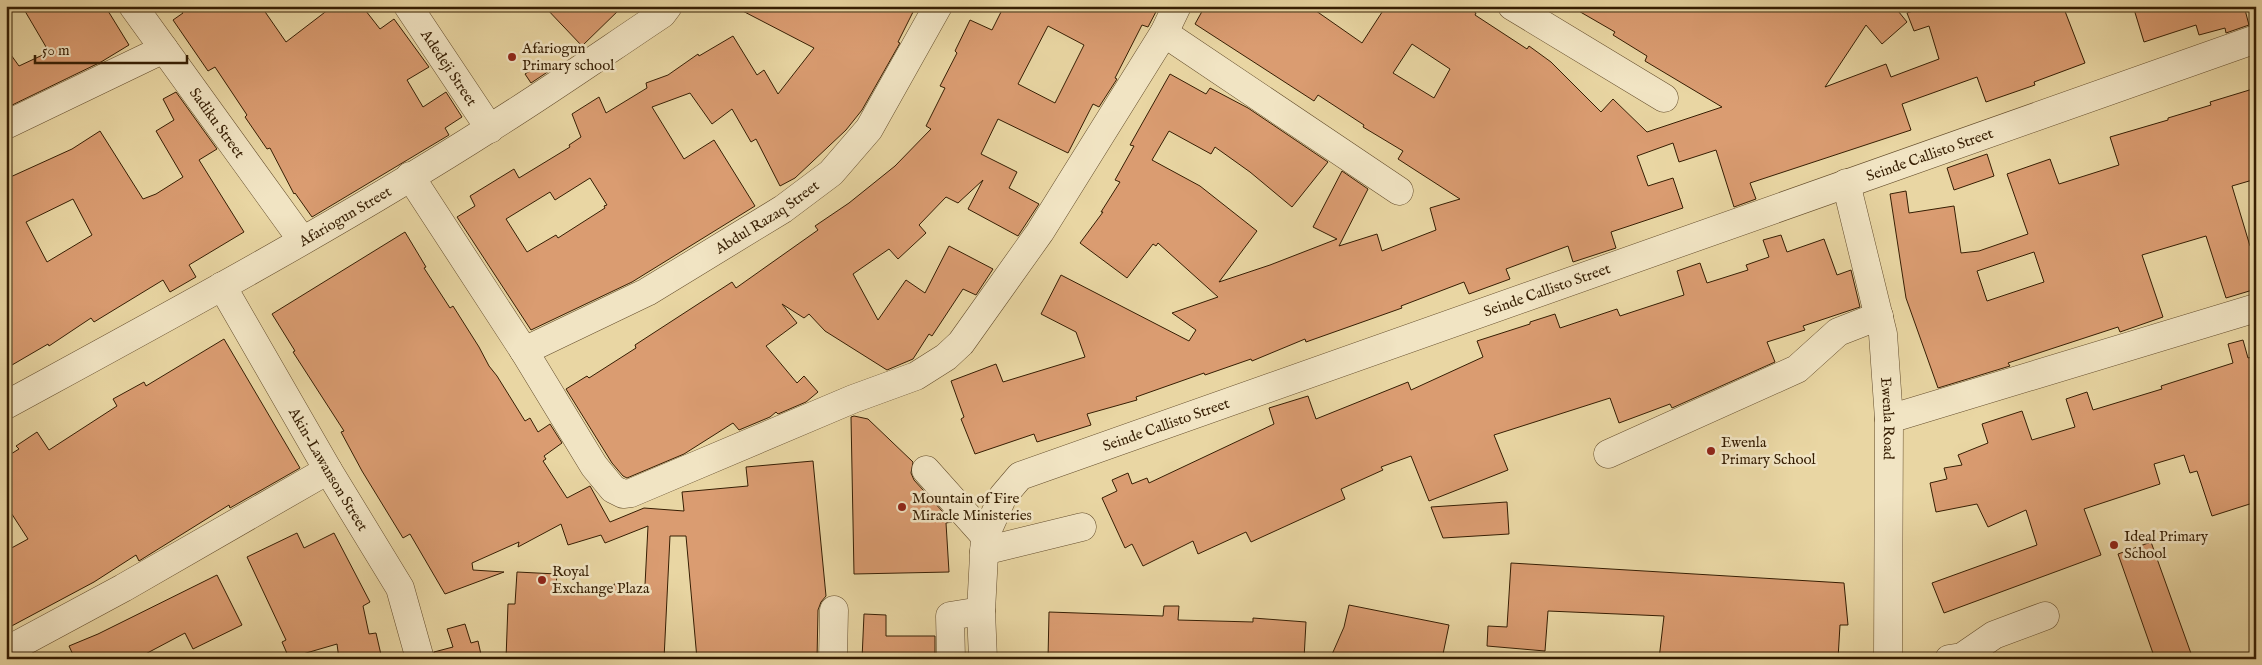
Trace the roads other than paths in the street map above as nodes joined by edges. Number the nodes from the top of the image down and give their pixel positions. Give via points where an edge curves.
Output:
1 (133, 6) edge
2 (408, 6) edge
3 (668, 6) edge
4 (938, 6) edge
5 (1178, 6) edge
6 (1512, 6) edge
7 (1164, 33) junction
8 (2256, 39) edge
9 (164, 49) junction
10 (1664, 98) dead end
11 (6, 125) edge
12 (490, 128) junction
13 (410, 176) junction
14 (1846, 183) junction
15 (1398, 191) dead end
16 (302, 240) junction
17 (222, 286) junction
18 (2256, 308) edge
19 (1879, 316) junction
20 (524, 351) junction
21 (6, 405) edge
22 (1890, 419) junction
23 (1608, 454) dead end
24 (328, 470) junction
25 (926, 470) dead end
26 (1082, 527) dead end
27 (984, 544) junction
28 (834, 610) dead end
29 (981, 612) junction
30 (2045, 616) dead end
31 (6, 651) edge
32 (420, 659) edge
33 (834, 659) edge
34 (951, 659) edge
35 (983, 659) edge
36 (1888, 659) edge
37 (1949, 659) edge

1 - 9 street, Sadiku Street
2 - 12 street, Adedeji Street
3 - 12 street, Afariogun Street via 662,14
4 - 20 street, Abdul Razaq Street via 869,130 831,172 783,209 647,292
5 - 7 street
6 - 10 street
7 - 15 street
7 - 20 street via 1040,232 961,343 916,376 853,399 631,494 623,494 613,489 594,466
8 - 14 street, Seinde Callisto Street
9 - 11 street
9 - 16 street, Sadiku Street
12 - 13 street, Afariogun Street
13 - 16 street, Afariogun Street
13 - 20 street
14 - 19 street, Ewenla Road
14 - 27 street, Seinde Callisto Street via 1020,476 1003,496
16 - 17 street, Afariogun Street
17 - 21 street, Afariogun Street
17 - 24 street, Akin-Lawanson Street
18 - 22 street
19 - 22 street, Ewenla Road
19 - 23 street via 1838,332 1797,369
22 - 36 street, Ewenla Road
24 - 31 street
24 - 32 street, Akin-Lawanson Street via 400,588
25 - 27 street
26 - 27 street
27 - 29 street, Seinde Callisto Street
28 - 33 street
29 - 34 street via 950,616
29 - 35 street, Seinde Callisto Street
30 - 37 street via 1994,636 1962,657

